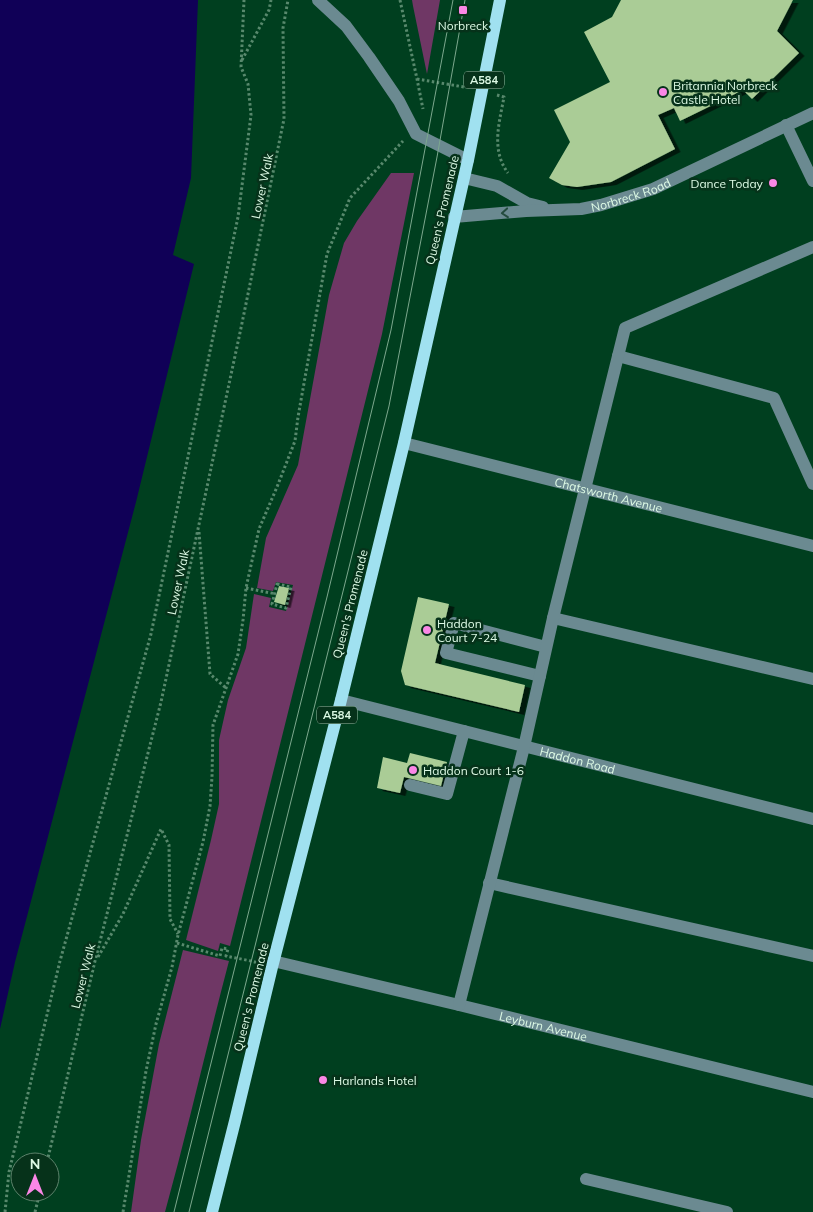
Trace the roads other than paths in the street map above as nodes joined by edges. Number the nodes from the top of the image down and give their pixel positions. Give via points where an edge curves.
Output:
1 (318, 0) edge
2 (500, 0) edge
3 (813, 113) edge
4 (786, 125) junction
5 (468, 160) junction
6 (464, 178) junction
7 (813, 181) edge
8 (554, 210) junction
9 (454, 217) junction
10 (813, 247) edge
11 (618, 356) junction
12 (404, 443) junction
13 (813, 484) edge
14 (585, 488) junction
15 (813, 546) edge
16 (553, 618) junction
17 (546, 647) junction
18 (540, 676) junction
19 (813, 679) edge
20 (341, 700) junction
21 (464, 731) junction
22 (524, 747) junction
23 (410, 785) dead end
24 (813, 819) edge
25 (489, 883) junction
26 (813, 956) edge
27 (273, 964) junction
28 (459, 1005) junction
29 (813, 1092) edge
30 (586, 1179) dead end
31 (212, 1212) edge
32 (727, 1212) edge

1 - 5 street via 346,26 369,57 399,101 416,134
2 - 5 main road, Queen's Promenade / A584
3 - 4 street, Norbreck Road
4 - 7 street
4 - 8 street, Norbreck Road via 653,188 602,206
5 - 6 main road, Queen's Promenade / A584
6 - 8 street, Norbreck Road via 497,186 527,203
6 - 9 main road, Queen's Promenade / A584
8 -> 9 street, Norbreck Road
9 - 12 main road, Queen's Promenade / A584
10 - 11 street via 625,328
11 - 13 street via 774,398
11 - 14 street
12 - 14 street, Chatsworth Avenue
12 - 20 main road, Queen's Promenade / A584
14 - 15 street, Chatsworth Avenue
14 - 16 street
16 - 17 street
16 - 19 street
17 - 18 street
17 - 18 street via 454,623 446,653
18 - 22 street
20 - 21 street, Haddon Road
20 - 27 main road, Queen's Promenade / A584
21 - 22 street, Haddon Road
21 - 23 street via 447,794
22 - 24 street, Haddon Road
22 - 25 street
25 - 26 street
25 - 28 street
27 - 28 street, Leyburn Avenue
27 - 31 main road, Queen's Promenade / A584
28 - 29 street, Leyburn Avenue
30 - 32 street

